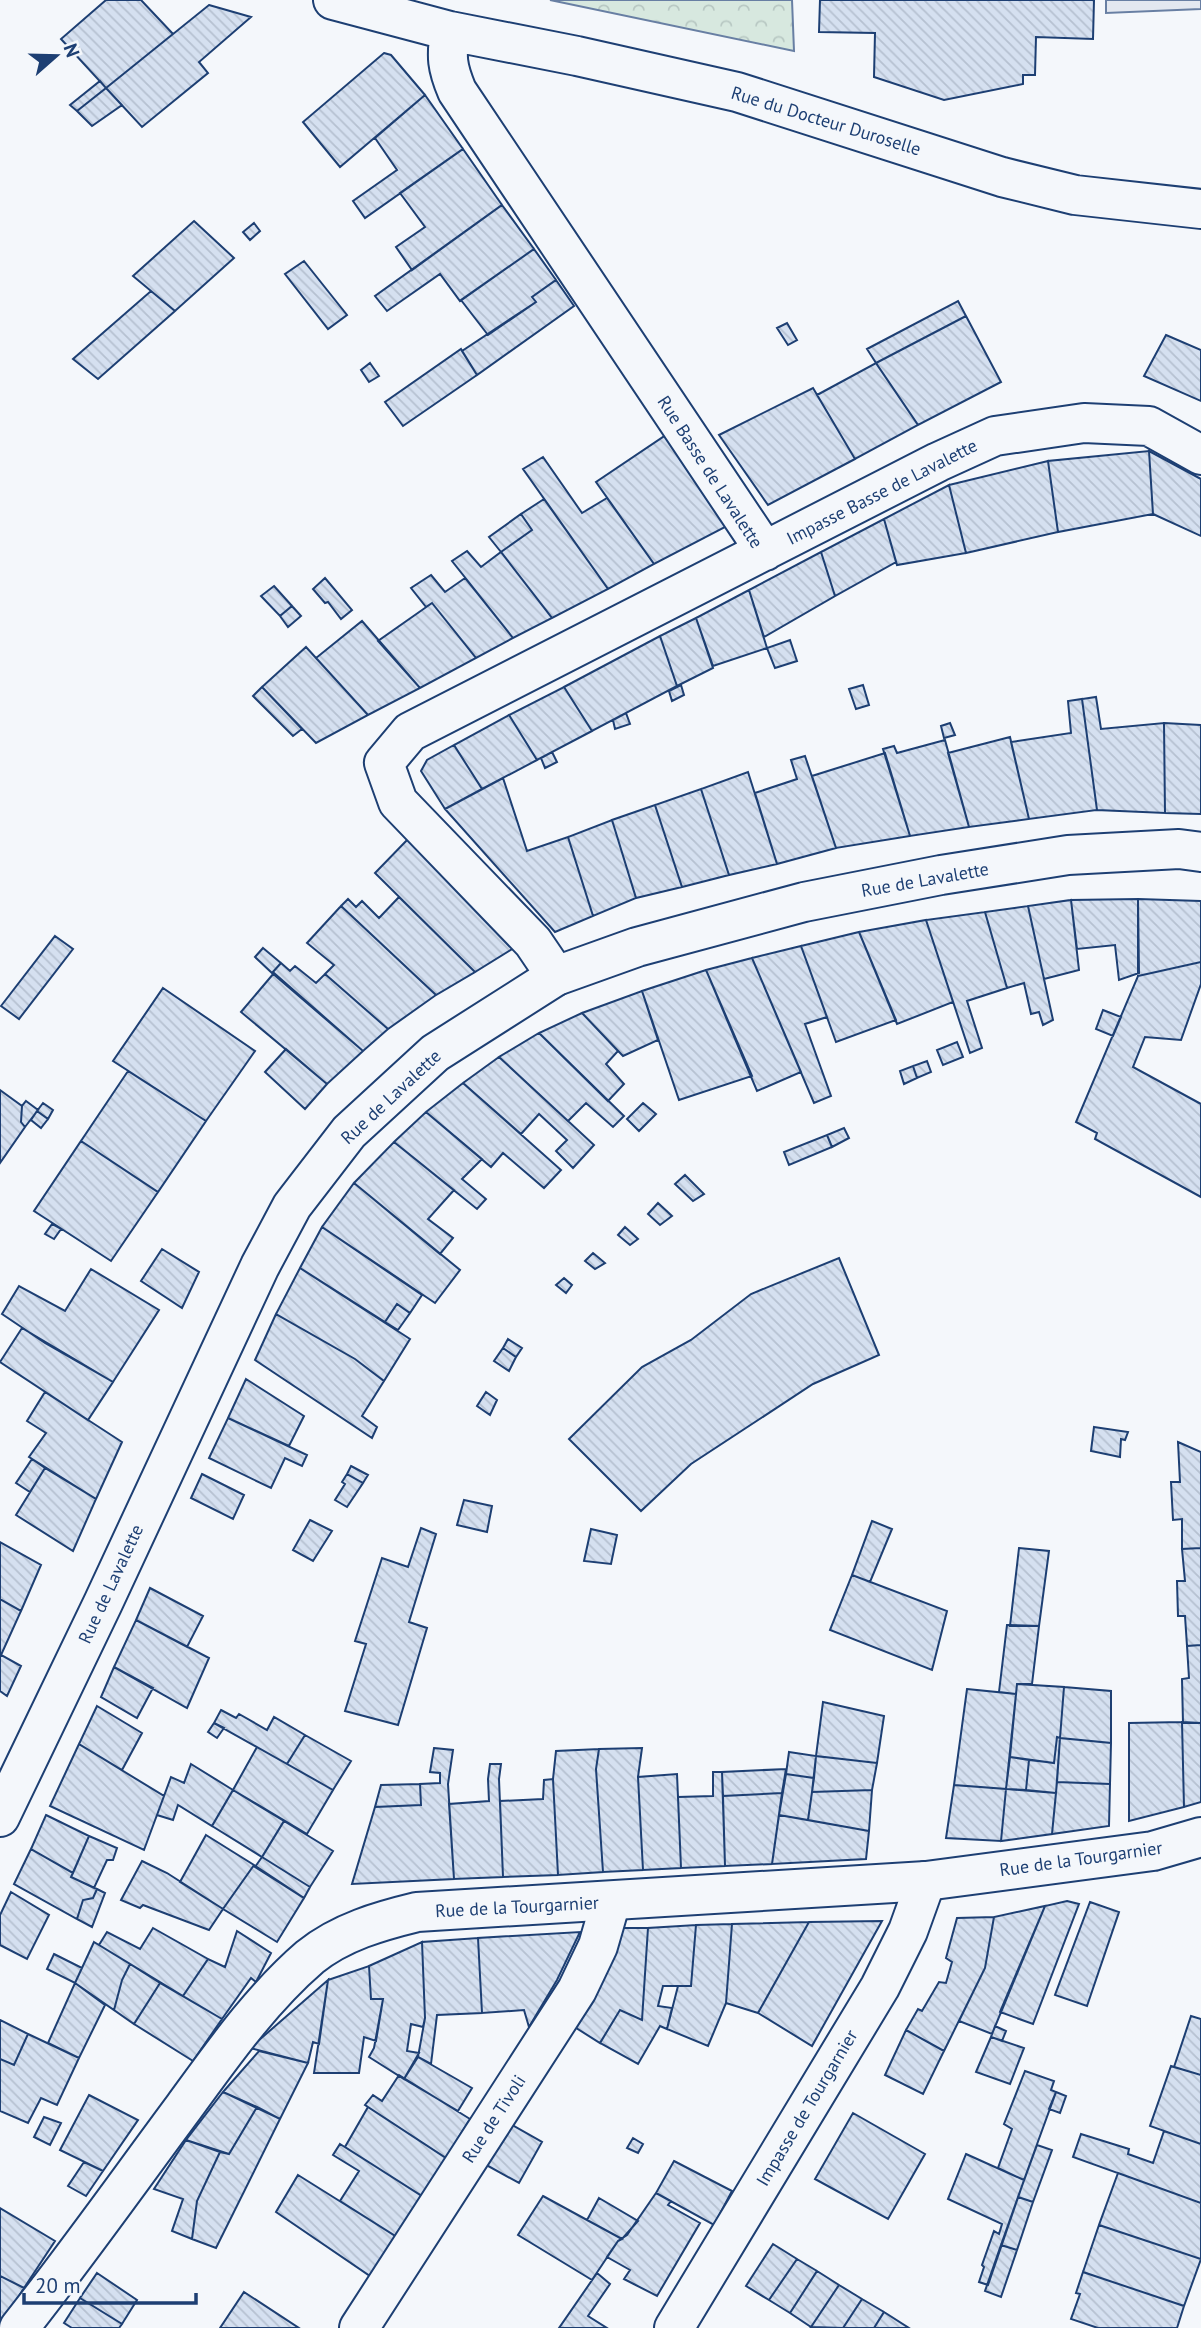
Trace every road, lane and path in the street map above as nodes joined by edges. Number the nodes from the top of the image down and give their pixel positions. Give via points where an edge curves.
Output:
1 (333, 0) edge
2 (450, 31) junction
3 (1201, 209) edge
4 (1201, 455) edge
5 (765, 551) junction
6 (1201, 852) edge
7 (556, 976) junction
8 (0, 1816) edge
9 (1201, 1837) edge
10 (926, 1881) junction
11 (611, 1901) junction
12 (19, 2328) edge
13 (359, 2328) edge
14 (674, 2328) edge

1 - 2 street
2 - 3 street, Rue du Docteur Duroselle via 737,92 1002,177 1075,195
2 - 5 street, Rue Basse de Lavalette via 446,54 457,91
4 - 5 street, Impasse Basse de Lavalette via 1149,426 1084,423 995,436
5 - 7 street, Rue Basse de Lavalette via 410,732 384,763 398,802 533,942
6 - 7 street, Rue de Lavalette via 1068,855 804,902 637,947
7 - 8 street, Rue de Lavalette via 435,1054 349,1132 292,1206
9 - 10 street, Rue de la Tourgarnier via 1153,1851
10 - 11 street, Rue de la Tourgarnier
10 - 14 street, Impasse de Tourgarnier via 880,1987
11 - 12 street, Rue de la Tourgarnier via 417,1912 377,1921 312,1956 234,2039
11 - 13 street, Rue de Tivoli via 598,1946 577,1990

